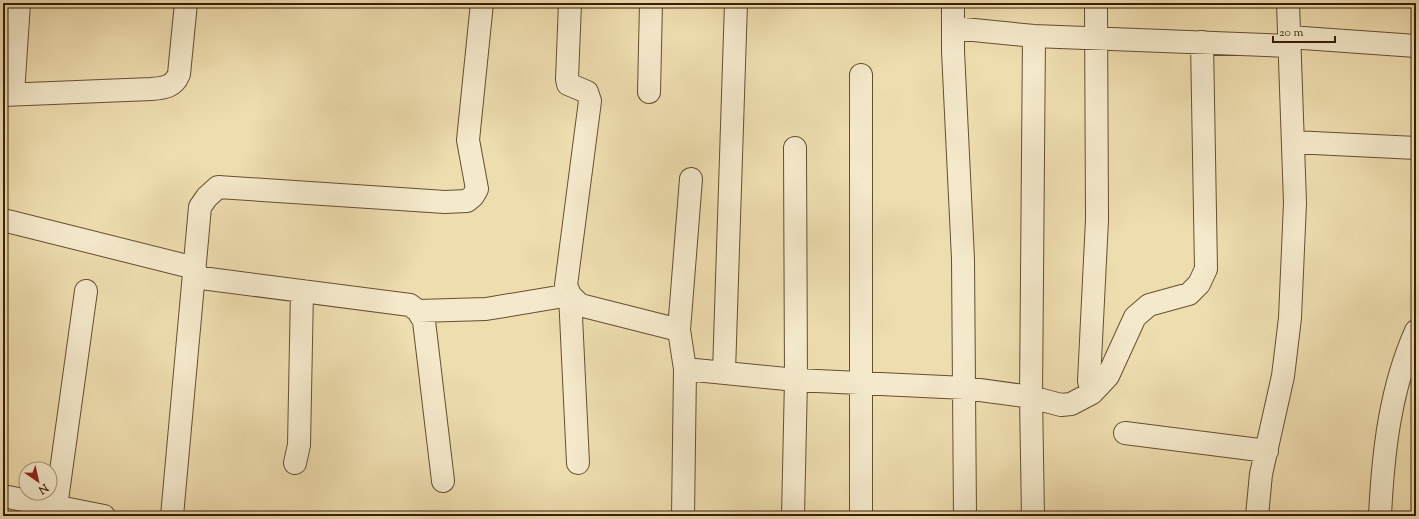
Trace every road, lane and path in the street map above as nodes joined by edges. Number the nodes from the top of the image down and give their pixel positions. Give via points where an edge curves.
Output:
1 (19, 3) edge
2 (186, 3) edge
3 (482, 3) edge
4 (570, 3) edge
5 (651, 3) edge
6 (736, 3) edge
7 (953, 3) edge
8 (1096, 3) edge
9 (1288, 3) edge
10 (953, 28) junction
11 (1034, 36) junction
12 (1096, 37) junction
13 (1289, 41) junction
14 (1202, 42) junction
15 (1415, 44) edge
16 (861, 75) dead end
17 (649, 92) dead end
18 (8, 94) edge
19 (1293, 142) junction
20 (795, 148) dead end
21 (1416, 148) edge
22 (691, 179) dead end
23 (3, 220) edge
24 (194, 273) junction
25 (86, 291) dead end
26 (302, 291) junction
27 (570, 295) junction
28 (418, 311) junction
29 (679, 330) junction
30 (1416, 331) edge
31 (685, 369) junction
32 (724, 372) junction
33 (796, 380) junction
34 (862, 382) junction
35 (965, 388) junction
36 (1092, 393) junction
37 (1031, 397) junction
38 (1125, 433) dead end
39 (1267, 451) junction
40 (294, 463) dead end
41 (578, 463) dead end
42 (443, 481) dead end
43 (3, 496) edge
44 (56, 506) junction
45 (104, 516) edge
46 (172, 516) edge
47 (683, 516) edge
48 (793, 516) edge
49 (861, 516) edge
50 (964, 516) edge
51 (1032, 516) edge
52 (1257, 516) edge
53 (1380, 516) edge

1 - 18 street
2 - 18 street via 176,82 151,90
3 - 24 street via 468,140 477,189 473,196 467,201 445,202 218,187 200,207
4 - 27 street via 568,84 587,92 590,101 566,285
5 - 17 street
6 - 32 street
7 - 10 street
8 - 12 street
9 - 13 street
10 - 11 street
10 - 35 street via 963,258
11 - 12 street
11 - 37 street
12 - 14 street
12 - 36 street via 1097,220 1090,382
13 - 14 street
13 - 15 street
13 - 19 street
14 - 36 street via 1206,269 1199,284 1189,294 1149,305 1135,317 1108,376
16 - 34 street
19 - 21 street
19 - 39 street via 1295,203 1290,318 1283,376
20 - 33 street
22 - 29 street
23 - 24 street
24 - 26 street
24 - 46 street
25 - 44 street
26 - 28 street via 410,305
26 - 40 street via 299,445
27 - 28 street via 486,310
27 - 29 street via 580,305
27 - 41 street
28 - 42 street via 424,321
29 - 31 street
30 - 53 street via 1406,352 1395,391 1382,473
31 - 32 street
31 - 47 street
32 - 33 street
33 - 34 street
33 - 48 street
34 - 35 street
34 - 49 street
35 - 37 street
35 - 50 street
36 - 37 street via 1071,404 1061,405
37 - 51 street
38 - 39 street
39 - 52 street via 1261,474
43 - 44 street
44 - 45 street

